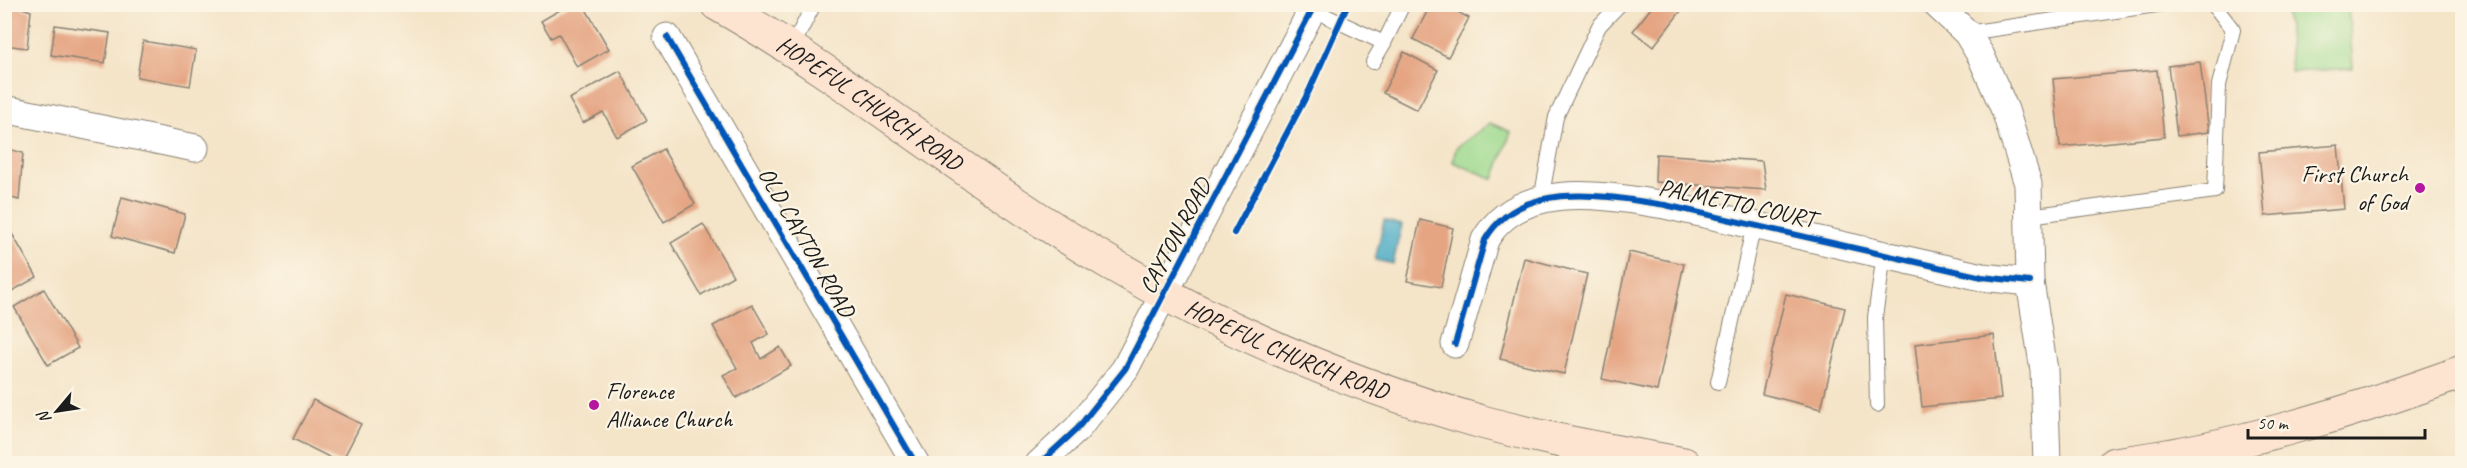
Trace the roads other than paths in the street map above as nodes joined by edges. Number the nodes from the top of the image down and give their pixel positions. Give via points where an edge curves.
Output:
1 (717, 4) edge
2 (814, 4) edge
3 (1403, 4) edge
4 (1620, 4) edge
5 (1936, 4) edge
6 (2163, 4) edge
7 (2213, 4) edge
8 (1314, 7) edge
9 (1967, 33) junction
10 (667, 37) dead end
11 (1384, 43) junction
12 (791, 49) junction
13 (1373, 62) dead end
14 (4, 109) edge
15 (195, 148) dead end
16 (1541, 200) junction
17 (2029, 216) junction
18 (1754, 225) junction
19 (1884, 255) junction
20 (2031, 282) junction
21 (1165, 294) junction
22 (1455, 344) dead end
23 (2463, 372) edge
24 (1718, 382) dead end
25 (1877, 405) dead end
26 (916, 464) edge
27 (1039, 464) edge
28 (1684, 464) edge
29 (2047, 464) edge
30 (2114, 464) edge

1 - 12 main road, HOPEFUL CHURCH ROAD
2 - 12 lane
3 - 11 lane
4 - 16 lane via 1599,26 1556,117
5 - 9 street
6 - 9 lane
7 - 17 lane via 2233,30 2219,86 2215,191
8 - 11 lane
8 - 21 street, CAYTON ROAD
9 - 17 street via 2005,110 2028,184
10 - 26 street, OLD CAYTON ROAD
11 - 13 lane
12 - 21 main road, HOPEFUL CHURCH ROAD via 1050,226
14 - 15 street
16 - 18 street, PALMETTO COURT via 1616,197
16 - 22 street, PALMETTO COURT via 1508,212 1490,230
17 - 20 street
18 - 19 street, PALMETTO COURT
18 - 24 lane
19 - 20 street, PALMETTO COURT via 1982,277
19 - 25 lane via 1875,317
20 - 29 street via 2044,370
21 - 27 street, CAYTON ROAD via 1125,369 1077,429
21 - 28 main road, HOPEFUL CHURCH ROAD via 1278,349 1379,389 1482,422 1587,447
23 - 30 main road via 2310,423

